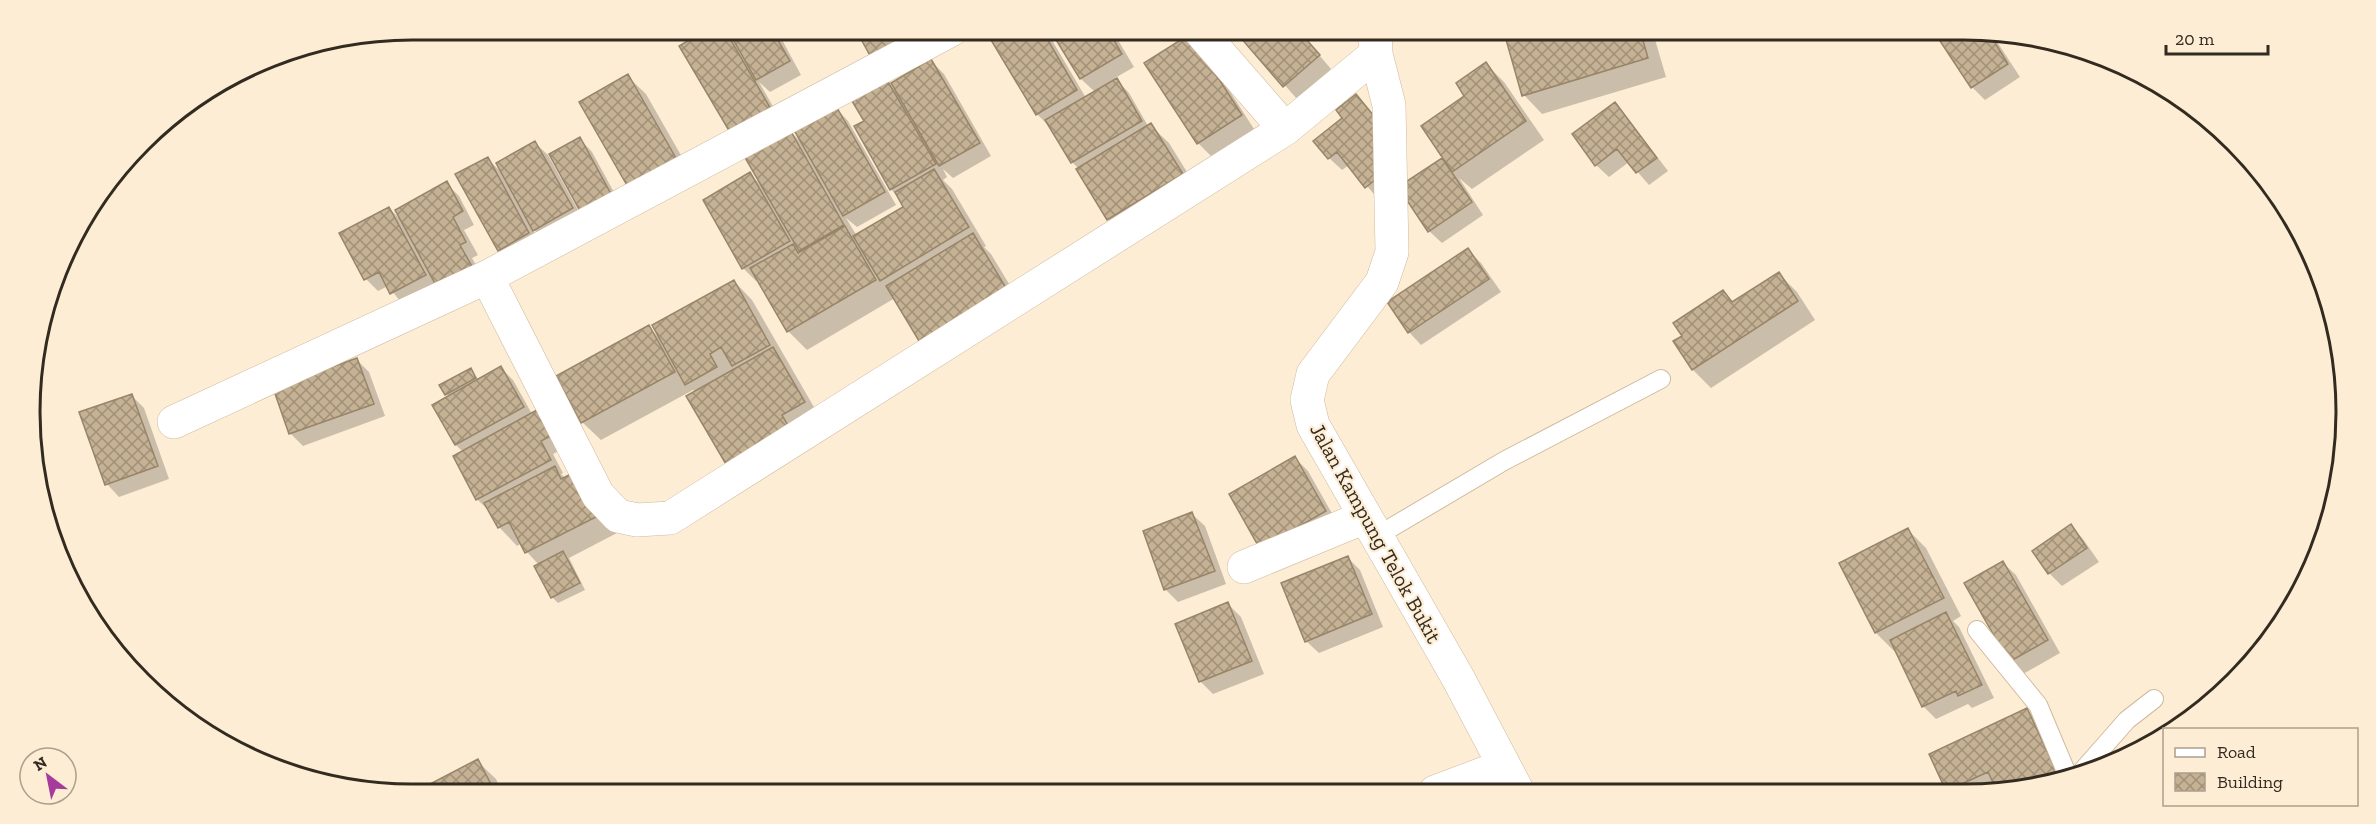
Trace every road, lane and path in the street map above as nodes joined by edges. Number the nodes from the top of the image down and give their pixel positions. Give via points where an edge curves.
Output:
1 (932, 40) edge
2 (1208, 40) edge
3 (1376, 42) edge
4 (1285, 129) junction
5 (487, 277) junction
6 (1661, 379) dead end
7 (174, 422) dead end
8 (1371, 526) junction
9 (1244, 567) dead end
10 (1977, 630) dead end
11 (2154, 699) dead end
12 (2091, 761) edge
13 (2065, 770) edge
14 (1511, 779) edge
15 (1482, 784) edge

1 - 5 street
2 - 4 street
3 - 4 street
3 - 8 street, Jalan Kampung Telok Bukit via 1389,105 1392,252 1382,282 1312,375 1307,400 1313,425
4 - 5 street via 670,518 637,520 618,516 598,495
5 - 7 street
6 - 8 lane
8 - 9 street
8 - 14 street, Jalan Kampung Telok Bukit
10 - 13 lane via 2038,705
11 - 12 lane via 2127,720
14 - 15 street

